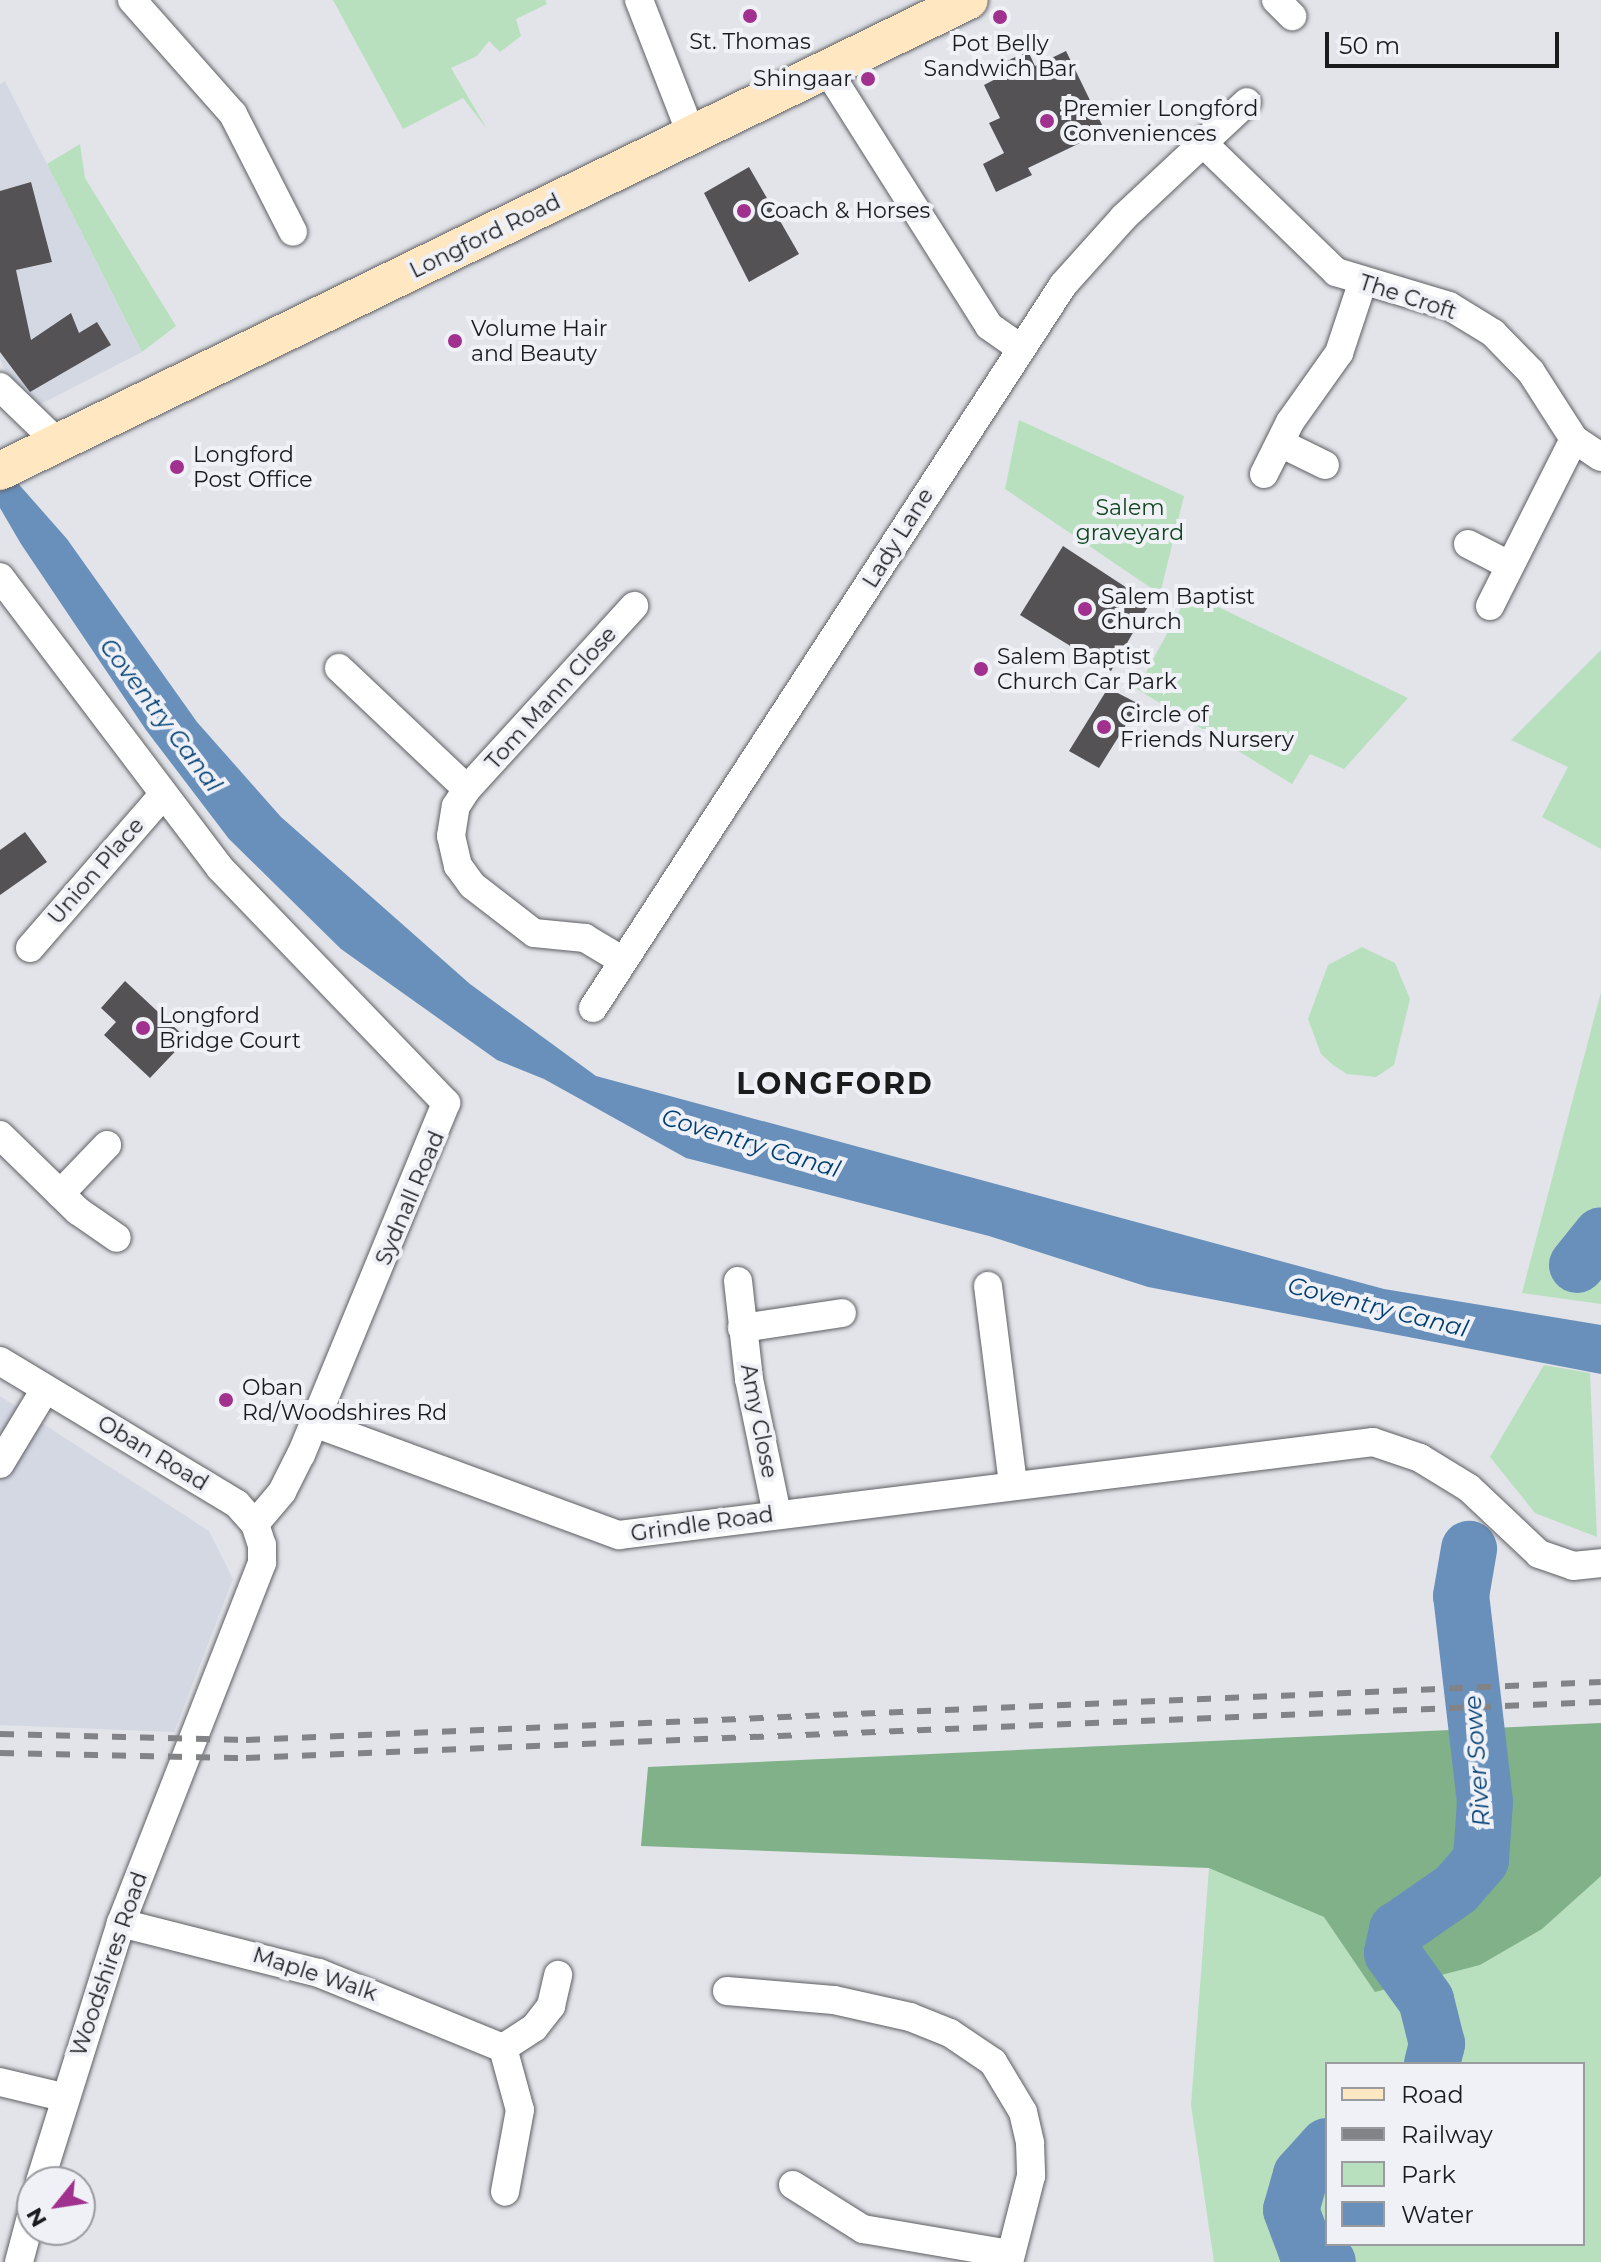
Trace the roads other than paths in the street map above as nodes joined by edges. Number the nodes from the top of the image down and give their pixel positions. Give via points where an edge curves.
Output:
1 (132, 0) edge
2 (639, 0) edge
3 (969, 0) edge
4 (826, 68) junction
5 (1247, 102) dead end
6 (692, 136) junction
7 (1204, 144) junction
8 (293, 232) dead end
9 (1362, 284) junction
10 (1019, 347) junction
11 (0, 387) edge
12 (1574, 439) junction
13 (1280, 443) junction
14 (48, 448) junction
15 (1601, 457) edge
16 (1325, 465) dead end
17 (0, 471) edge
18 (1264, 474) dead end
19 (1468, 544) dead end
20 (1509, 565) junction
21 (0, 577) edge
22 (634, 606) dead end
23 (1490, 606) dead end
24 (339, 668) dead end
25 (467, 789) junction
26 (163, 795) junction
27 (30, 948) dead end
28 (620, 959) junction
29 (593, 1008) dead end
30 (0, 1135) edge
31 (107, 1145) dead end
32 (60, 1194) junction
33 (117, 1238) dead end
34 (738, 1281) dead end
35 (988, 1286) dead end
36 (842, 1313) dead end
37 (742, 1328) junction
38 (0, 1361) edge
39 (44, 1391) junction
40 (314, 1423) junction
41 (0, 1464) edge
42 (1013, 1483) junction
43 (777, 1514) junction
44 (255, 1524) junction
45 (1601, 1563) edge
46 (121, 1923) junction
47 (558, 1975) dead end
48 (727, 1991) dead end
49 (503, 2048) junction
50 (0, 2082) edge
51 (63, 2097) junction
52 (44, 2166) edge
53 (793, 2185) dead end
54 (505, 2192) dead end
55 (1010, 2258) edge

1 - 8 street via 233,114
2 - 6 street
3 - 4 main road, Longford Road
4 - 6 main road, Longford Road
4 - 10 street via 989,326
5 - 7 street, Lady Lane
6 - 14 main road, Longford Road
7 - 9 street, The Croft via 1316,259
7 - 10 street, Lady Lane via 1108,233
9 - 12 street, The Croft via 1449,306 1493,333 1531,372
9 - 13 street via 1339,353
10 - 28 street, Lady Lane via 732,797
11 - 14 street
12 - 15 street, The Croft
12 - 20 street
13 - 16 street
13 - 18 street
14 - 17 main road, Longford Road
19 - 20 street
20 - 23 street
21 - 26 street, Sydnall Road
22 - 25 street, Tom Mann Close
24 - 25 street, Tom Mann Close
25 - 28 street, Tom Mann Close via 456,806 451,836 458,866 472,885 534,933 585,938
26 - 27 street, Union Place
26 - 40 street, Sydnall Road via 229,879 446,1103
28 - 29 street, Lady Lane
30 - 32 street
31 - 32 street
32 - 33 street
34 - 37 street, Amy Close
35 - 42 street
36 - 37 street
37 - 43 street, Amy Close
38 - 39 street, Oban Road
39 - 41 street
39 - 44 street, Oban Road via 139,1442 237,1504
40 - 43 street, Grindle Road via 605,1533
40 - 44 street, Sydnall Road via 282,1492
42 - 43 street, Grindle Road
42 - 45 street, Grindle Road via 1373,1442 1420,1458 1469,1488 1539,1554 1573,1566
44 - 46 street, Woodshires Road via 262,1563
46 - 49 street, Maple Walk via 319,1973
46 - 51 street, Woodshires Road
47 - 49 street via 551,2006 534,2028
48 - 55 street via 834,2000 910,2017 950,2033 993,2062 1023,2112 1030,2143 1031,2176
49 - 54 street via 520,2110
50 - 51 street
51 - 52 street, Woodshires Road
53 - 55 street via 863,2229

